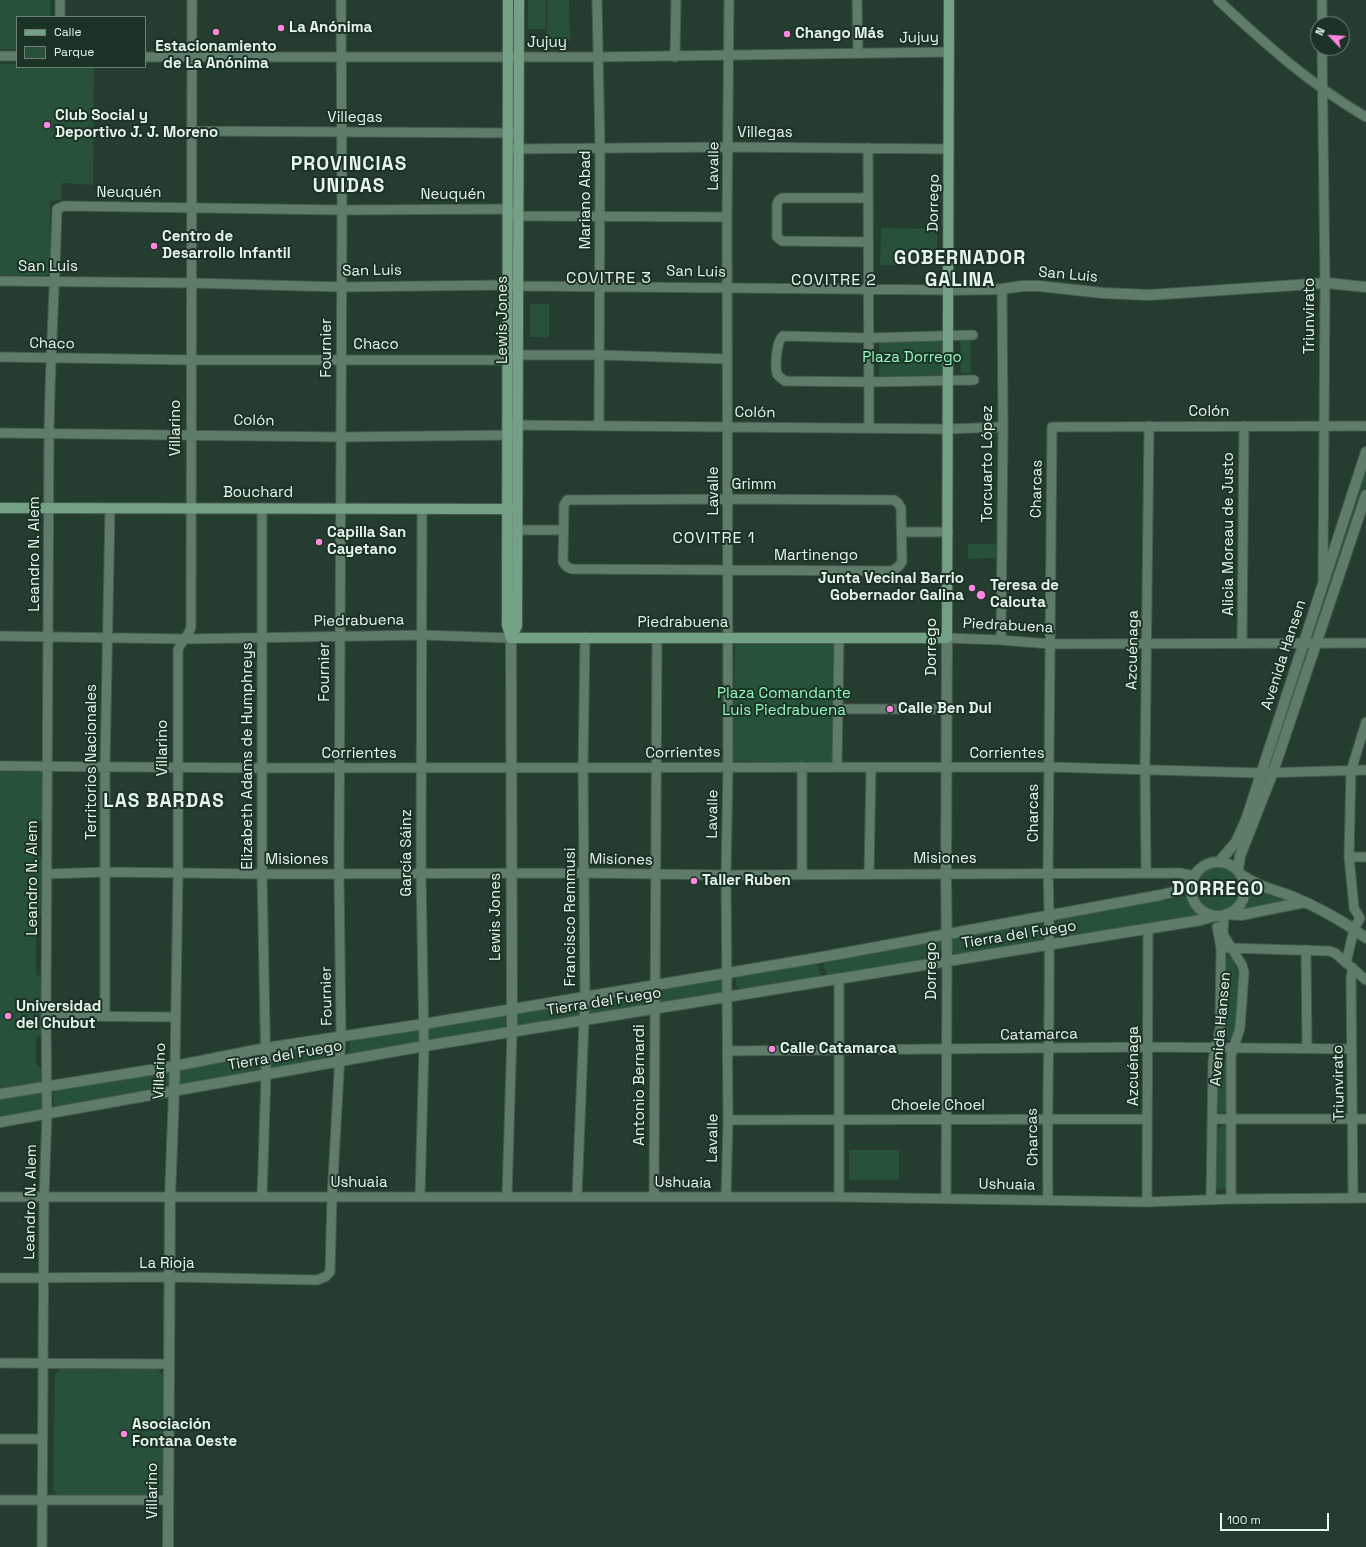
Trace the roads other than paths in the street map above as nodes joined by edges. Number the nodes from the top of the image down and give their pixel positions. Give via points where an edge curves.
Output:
1 (60, 0) edge
2 (192, 0) edge
3 (341, 0) edge
4 (508, 0) edge
5 (519, 0) edge
6 (597, 0) edge
7 (676, 0) edge
8 (729, 0) edge
9 (857, 0) edge
10 (949, 0) edge
11 (1218, 0) edge
12 (1322, 0) edge
13 (60, 16) edge
14 (1322, 16) edge
15 (949, 52) junction
16 (858, 54) junction
17 (0, 56) edge
18 (16, 56) edge
19 (729, 56) junction
20 (1322, 56) edge
21 (146, 57) edge
22 (192, 57) junction
23 (508, 57) junction
24 (518, 57) junction
25 (675, 57) junction
26 (340, 58) junction
27 (597, 58) junction
28 (1323, 90) junction
29 (1366, 117) edge
30 (192, 132) junction
31 (341, 132) junction
32 (513, 133) junction
33 (728, 147) junction
34 (600, 148) junction
35 (868, 148) junction
36 (513, 149) junction
37 (949, 149) junction
38 (867, 198) junction
39 (192, 207) junction
40 (57, 209) joint
41 (507, 209) junction
42 (342, 210) junction
43 (519, 216) junction
44 (600, 217) junction
45 (727, 217) junction
46 (868, 242) junction
47 (0, 281) edge
48 (55, 282) junction
49 (192, 283) junction
50 (1324, 283) junction
51 (512, 285) junction
52 (600, 286) junction
53 (341, 287) junction
54 (1366, 287) edge
55 (727, 288) junction
56 (868, 289) junction
57 (1002, 289) junction
58 (948, 290) junction
59 (973, 335) dead end
60 (948, 336) junction
61 (869, 338) junction
62 (518, 355) junction
63 (601, 356) junction
64 (0, 357) edge
65 (50, 358) junction
66 (341, 359) junction
67 (727, 359) junction
68 (192, 360) junction
69 (506, 360) junction
70 (974, 380) dead end
71 (948, 381) junction
72 (869, 382) junction
73 (517, 424) junction
74 (599, 424) junction
75 (507, 425) junction
76 (728, 426) junction
77 (1149, 426) junction
78 (1244, 426) junction
79 (1323, 426) junction
80 (1366, 426) edge
81 (1003, 427) junction
82 (1052, 427) joint
83 (869, 428) junction
84 (948, 429) junction
85 (0, 433) edge
86 (49, 434) junction
87 (191, 434) junction
88 (517, 435) junction
89 (507, 436) junction
90 (340, 437) junction
91 (1366, 452) edge
92 (1366, 495) edge
93 (728, 499) junction
94 (0, 508) edge
95 (49, 508) junction
96 (191, 508) junction
97 (262, 508) junction
98 (340, 508) junction
99 (110, 509) junction
100 (422, 509) junction
101 (511, 510) junction
102 (518, 529) junction
103 (507, 530) junction
104 (563, 530) junction
105 (902, 532) junction
106 (948, 532) junction
107 (728, 570) junction
108 (1323, 584) junction
109 (422, 635) junction
110 (0, 636) edge
111 (48, 636) junction
112 (262, 636) junction
113 (339, 636) junction
114 (107, 637) junction
115 (585, 637) junction
116 (185, 638) junction
117 (511, 638) junction
118 (657, 638) junction
119 (728, 638) junction
120 (839, 638) junction
121 (947, 638) junction
122 (1001, 640) junction
123 (1147, 643) junction
124 (1242, 643) junction
125 (1304, 643) junction
126 (1366, 643) edge
127 (1050, 644) junction
128 (1316, 644) junction
129 (839, 709) junction
130 (947, 709) junction
131 (1366, 722) edge
132 (0, 766) edge
133 (47, 767) junction
134 (105, 767) junction
135 (728, 767) junction
136 (802, 767) junction
137 (837, 767) junction
138 (1049, 767) junction
139 (178, 768) junction
140 (262, 768) junction
141 (340, 768) junction
142 (421, 768) junction
143 (511, 768) junction
144 (583, 768) junction
145 (655, 768) junction
146 (871, 768) junction
147 (946, 768) junction
148 (1145, 769) junction
149 (1351, 770) junction
150 (1366, 770) edge
151 (1273, 772) junction
152 (1260, 773) junction
153 (1349, 857) junction
154 (1366, 857) edge
155 (1218, 862) junction
156 (105, 872) junction
157 (1048, 872) junction
158 (1239, 872) junction
159 (178, 873) junction
160 (511, 873) junction
161 (585, 873) junction
162 (946, 873) junction
163 (1146, 873) junction
164 (48, 874) junction
165 (262, 874) junction
166 (339, 874) junction
167 (421, 874) junction
168 (655, 874) junction
169 (802, 874) junction
170 (869, 874) junction
171 (726, 875) junction
172 (1192, 880) junction
173 (1305, 902) junction
174 (1220, 915) junction
175 (1050, 916) junction
176 (1363, 917) edge
177 (1148, 929) junction
178 (1354, 929) junction
179 (947, 935) junction
180 (1366, 938) edge
181 (1050, 946) junction
182 (1221, 948) junction
183 (1232, 948) junction
184 (1306, 950) junction
185 (947, 961) junction
186 (1349, 966) junction
187 (727, 972) junction
188 (839, 979) junction
189 (1366, 980) edge
190 (654, 984) junction
191 (585, 997) junction
192 (728, 997) junction
193 (511, 1008) junction
194 (654, 1009) junction
195 (46, 1016) junction
196 (105, 1016) junction
197 (176, 1017) junction
198 (584, 1022) junction
199 (424, 1024) junction
200 (512, 1032) junction
201 (341, 1036) junction
202 (424, 1046) junction
203 (1148, 1047) junction
204 (266, 1048) junction
205 (948, 1049) junction
206 (1047, 1049) junction
207 (1215, 1049) junction
208 (1232, 1049) junction
209 (1307, 1049) junction
210 (1352, 1049) junction
211 (839, 1050) junction
212 (727, 1051) junction
213 (341, 1062) junction
214 (175, 1066) junction
215 (266, 1075) junction
216 (47, 1086) junction
217 (175, 1091) junction
218 (0, 1094) edge
219 (47, 1114) junction
220 (1213, 1118) junction
221 (1047, 1119) junction
222 (1147, 1119) junction
223 (1230, 1119) junction
224 (1354, 1119) junction
225 (1366, 1119) edge
226 (728, 1120) junction
227 (948, 1120) junction
228 (839, 1121) junction
229 (0, 1122) edge
230 (420, 1196) junction
231 (507, 1196) junction
232 (577, 1196) junction
233 (654, 1196) junction
234 (0, 1197) edge
235 (44, 1197) junction
236 (170, 1197) junction
237 (262, 1197) junction
238 (332, 1197) junction
239 (726, 1197) junction
240 (839, 1197) junction
241 (946, 1198) junction
242 (1353, 1198) junction
243 (1366, 1198) edge
244 (1231, 1199) junction
245 (1048, 1200) junction
246 (1211, 1200) junction
247 (1147, 1202) junction
248 (330, 1272) joint
249 (169, 1277) junction
250 (0, 1278) edge
251 (44, 1278) junction
252 (0, 1363) edge
253 (43, 1363) junction
254 (169, 1364) junction
255 (0, 1438) edge
256 (43, 1439) junction
257 (0, 1500) edge
258 (42, 1500) junction
259 (168, 1500) junction
260 (42, 1547) edge
261 (168, 1547) edge

1 - 13 street
2 - 22 street, Villarino
3 - 26 street, Fournier
4 - 23 main road, Lewis Jones
5 - 24 main road, Lewis Jones
6 - 27 street, Mariano Abad
7 - 25 street
8 - 19 street, Lavalle
9 - 16 street
10 - 15 main road, Dorrego
11 - 28 street via 1265,44
12 - 14 street
15 - 16 street, Jujuy
15 - 37 main road, Dorrego
16 - 19 street, Jujuy
17 - 18 street
19 - 25 street, Jujuy
19 - 33 street, Lavalle
20 - 28 street, Triunvirato
21 - 22 street, Jujuy
22 - 26 street, Jujuy
22 - 30 street, Villarino
23 - 24 street, Jujuy
23 - 26 street, Jujuy
23 - 32 main road, Lewis Jones
24 - 27 street, Jujuy
24 - 32 main road, Lewis Jones
25 - 27 street, Jujuy
26 - 31 street, Fournier
27 - 34 street, Mariano Abad
28 - 29 street
28 - 50 street, Triunvirato
30 - 31 street, Villegas
30 - 39 street, Villarino
31 - 32 street, Villegas
31 - 42 street, Fournier
32 - 36 main road, Lewis Jones
33 - 34 street, Villegas
33 - 35 street, Villegas
33 - 45 street, Lavalle
34 - 36 street, Villegas
34 - 44 street, Mariano Abad
35 - 37 street, Villegas
35 - 38 street
36 - 41 main road, Lewis Jones
36 - 43 main road, Lewis Jones
37 - 58 main road, Dorrego
38 - 46 street
38 - 46 street via 782,198 777,204 777,237 782,241
39 - 40 street, Neuquén via 64,206
39 - 42 street, Neuquén
39 - 49 street, Villarino
40 - 48 street, Leandro N. Alem
41 - 42 street, Neuquén
41 - 43 street, Neuquén
41 - 51 main road, Lewis Jones
42 - 53 street, Fournier
43 - 44 street, Neuquén
43 - 51 main road, Lewis Jones
44 - 45 street, Neuquén
44 - 52 street, Mariano Abad
45 - 55 street, Lavalle
46 - 56 street
47 - 48 street, San Luis
48 - 49 street, San Luis
48 - 65 street, Leandro N. Alem
49 - 53 street, San Luis
49 - 68 street, Villarino
50 - 54 street, San Luis
50 - 57 street, San Luis via 1173,294 1103,293 1039,286
50 - 79 street, Triunvirato
51 - 52 street, San Luis
51 - 53 street, San Luis
51 - 62 main road, Lewis Jones
51 - 69 main road, Lewis Jones
52 - 55 street, San Luis
52 - 63 street, Mariano Abad
53 - 66 street, Fournier
55 - 56 street, San Luis
55 - 67 street, Lavalle
56 - 58 street, San Luis
56 - 61 street
57 - 58 street, San Luis
57 - 81 street, Torcuarto López
58 - 60 main road, Dorrego
59 - 60 street
60 - 61 street
60 - 71 main road, Dorrego
61 - 72 street
61 - 72 street via 783,336 777,344 777,373 780,378
62 - 63 street, Chaco
62 - 69 street, Chaco
62 - 73 main road, Lewis Jones
63 - 67 street, Chaco
63 - 74 street, Mariano Abad
64 - 65 street, Chaco
65 - 68 street, Chaco
65 - 86 street, Leandro N. Alem
66 - 68 street, Chaco
66 - 69 street, Chaco
66 - 90 street, Fournier
67 - 76 street, Lavalle
68 - 87 street, Villarino
69 - 75 main road, Lewis Jones
70 - 71 street
71 - 72 street
71 - 84 main road, Dorrego
72 - 83 street
73 - 74 street, Colón
73 - 75 street, Colón
73 - 88 main road, Lewis Jones
74 - 76 street, Colón
75 - 89 main road, Lewis Jones
76 - 83 street, Colón
76 - 93 street, Lavalle
77 - 78 street, Colón
77 - 82 street, Colón
77 - 123 street, Azcuénaga
78 - 79 street, Colón
78 - 124 street, Alicia Moreau de Justo
79 - 80 street, Colón
79 - 108 street, Triunvirato
81 - 84 street, Colón
81 - 122 street, Torcuarto López
82 - 127 street, Charcas
83 - 84 street, Colón
84 - 106 main road, Dorrego
85 - 86 street, Colón
86 - 87 street, Colón
86 - 95 street, Leandro N. Alem
87 - 90 street, Colón
87 - 96 street, Villarino
88 - 89 street, Colón
88 - 101 main road, Lewis Jones
89 - 90 street, Colón
89 - 101 main road, Lewis Jones
90 - 98 street, Fournier
91 - 108 street, Avenida Hansen
92 - 128 street, Avenida Hansen
93 - 104 street, Grimm via 567,500 564,505
93 - 105 street, Grimm via 894,500 901,508
93 - 107 street, Lavalle
94 - 95 main road, Bouchard
95 - 99 main road, Bouchard
95 - 111 street, Leandro N. Alem
96 - 97 main road, Bouchard
96 - 99 main road, Bouchard
96 - 116 street, Villarino via 191,627
97 - 98 main road, Bouchard
97 - 112 street, Elizabeth Adams de Humphreys
98 - 100 main road, Bouchard
98 - 113 street, Fournier
99 - 114 street, Territorios Nacionales
100 - 101 main road, Bouchard
100 - 109 street, García Sáinz
101 - 102 main road, Lewis Jones
101 - 103 main road, Lewis Jones
102 - 103 street
102 - 104 street
102 - 117 main road, Lewis Jones via 517,626
103 - 117 main road, Lewis Jones via 507,625
104 - 107 street, Martinengo via 563,562 572,569
105 - 106 street
105 - 107 street, Martinengo via 902,562 892,571
106 - 121 main road, Dorrego
107 - 119 street, Lavalle
108 - 125 street, Avenida Hansen
109 - 113 street, Piedrabuena
109 - 117 street, Piedrabuena
109 - 142 street, García Sáinz
110 - 111 street, Piedrabuena
111 - 114 street, Piedrabuena
111 - 133 street, Leandro N. Alem
112 - 113 street, Piedrabuena
112 - 116 street, Piedrabuena
112 - 140 street, Elizabeth Adams de Humphreys
113 - 141 street, Fournier
114 - 116 street, Piedrabuena
114 - 134 street, Territorios Nacionales
115 - 117 main road, Piedrabuena
115 - 118 main road, Piedrabuena
115 - 144 street, Francisco Remmusi
116 - 139 street, Villarino via 178,650
117 - 143 street, Lewis Jones
118 - 119 main road, Piedrabuena
118 - 145 street, Antonio Bernardi
119 - 120 main road, Piedrabuena
119 - 135 street, Lavalle
120 - 121 main road, Piedrabuena
120 - 129 street
121 - 122 street, Piedrabuena
121 - 130 street, Dorrego
122 - 127 street, Piedrabuena
123 - 124 street, Piedrabuena
123 - 127 street, Piedrabuena
123 - 148 street, Azcuénaga
124 - 125 street, Piedrabuena
125 - 128 street, Piedrabuena
125 - 152 street, Avenida Hansen
126 - 128 street, Piedrabuena
127 - 138 street, Charcas
128 - 151 street, Avenida Hansen
129 - 130 street
129 - 137 street
130 - 147 street, Dorrego
131 - 149 street, Triunvirato
132 - 133 street, Corrientes
133 - 134 street, Corrientes
133 - 164 street, Leandro N. Alem
134 - 139 street, Corrientes
134 - 156 street, Territorios Nacionales
135 - 136 street, Corrientes
135 - 145 street, Corrientes
135 - 171 street, Lavalle
136 - 137 street, Corrientes
136 - 169 street
137 - 146 street, Corrientes
138 - 147 street, Corrientes
138 - 148 street, Corrientes
138 - 157 street, Charcas
139 - 140 street, Corrientes
139 - 159 street, Villarino
140 - 141 street, Corrientes
140 - 165 street, Elizabeth Adams de Humphreys
141 - 142 street, Corrientes
141 - 166 street, Fournier
142 - 143 street, Corrientes
142 - 167 street, García Sáinz
143 - 144 street, Corrientes
143 - 160 street, Lewis Jones
144 - 145 street, Corrientes
144 - 161 street, Francisco Remmusi
145 - 168 street, Antonio Bernardi
146 - 147 street, Corrientes
146 - 170 street
147 - 162 street, Dorrego
148 - 152 street, Corrientes
148 - 163 street, Azcuénaga
149 - 150 street, Corrientes
149 - 151 street, Corrientes
149 - 153 street, Triunvirato
151 - 152 street, Corrientes
151 - 158 street, Avenida Hansen via 1240,856
152 - 155 street, Avenida Hansen via 1246,820 1236,842
153 - 154 street
153 - 176 street, Triunvirato via 1354,908
155 - 158 street via 1226,863
155 - 172 street via 1204,865
156 - 159 street, Misiones
156 - 164 street, Misiones
156 - 196 street, Territorios Nacionales
157 - 162 street, Misiones
157 - 163 street, Misiones
157 - 175 street, Charcas
158 - 173 street via 1258,886
158 - 174 street via 1244,881 1240,905
159 - 165 street, Misiones
159 - 197 street, Villarino
160 - 161 street, Misiones
160 - 167 street, Misiones
160 - 193 street, Lewis Jones
161 - 168 street, Misiones
161 - 191 street, Francisco Remmusi
162 - 170 street, Misiones
162 - 179 street, Dorrego
163 - 172 street, Misiones via 1180,873
164 - 195 street, Leandro N. Alem
165 - 166 street, Misiones
165 - 204 street, Elizabeth Adams de Humphreys
166 - 167 street, Misiones
166 - 201 street, Fournier
167 - 199 street, García Sáinz
168 - 171 street, Misiones
168 - 190 street, Antonio Bernardi
169 - 170 street, Misiones
169 - 171 street, Misiones
171 - 187 street, Lavalle
172 - 174 street via 1191,892 1196,905 1201,910
172 - 175 street, Tierra del Fuego via 1177,891 1161,896
173 - 174 street via 1241,915
173 - 178 street via 1332,914
174 - 177 street, Tierra del Fuego
174 - 182 street, Avenida Hansen via 1217,932
174 - 183 street, Avenida Hansen via 1223,934
175 - 179 street, Tierra del Fuego
175 - 181 street, Charcas
176 - 178 street, Triunvirato
177 - 181 street, Tierra del Fuego
177 - 203 street, Azcuénaga
178 - 180 street
178 - 186 street, Triunvirato
179 - 185 street, Dorrego
179 - 187 street, Tierra del Fuego
181 - 185 street, Tierra del Fuego
181 - 206 street, Charcas
182 - 183 street
182 - 207 street, Avenida Hansen via 1220,1028
183 - 184 street
183 - 208 street, Avenida Hansen via 1244,972 1240,1028
184 - 186 street via 1335,953
184 - 209 street
185 - 188 street, Tierra del Fuego
185 - 205 street, Dorrego
186 - 189 street
186 - 210 street, Triunvirato
187 - 190 street, Tierra del Fuego
187 - 192 street, Lavalle
188 - 192 street, Tierra del Fuego
188 - 211 street
190 - 191 street, Tierra del Fuego
190 - 194 street, Antonio Bernardi
191 - 193 street, Tierra del Fuego
191 - 198 street, Francisco Remmusi
192 - 194 street, Tierra del Fuego
192 - 212 street, Lavalle
193 - 199 street, Tierra del Fuego
193 - 200 street, Lewis Jones
194 - 198 street, Tierra del Fuego
194 - 233 street, Antonio Bernardi
195 - 196 street
195 - 216 street, Leandro N. Alem
196 - 197 street
197 - 214 street, Villarino
198 - 200 street, Tierra del Fuego
198 - 232 street, Francisco Remmusi
199 - 201 street, Tierra del Fuego
199 - 202 street, García Sáinz
200 - 202 street, Tierra del Fuego
200 - 231 street, Lewis Jones
201 - 204 street, Tierra del Fuego
201 - 213 street, Fournier
202 - 213 street, Tierra del Fuego
202 - 230 street, García Sáinz
203 - 206 street, Catamarca
203 - 207 street, Catamarca
203 - 222 street, Azcuénaga
204 - 214 street, Tierra del Fuego
204 - 215 street, Elizabeth Adams de Humphreys
205 - 206 street, Catamarca
205 - 211 street, Catamarca
205 - 227 street, Dorrego
206 - 221 street, Charcas
207 - 208 street, Catamarca
207 - 220 street, Avenida Hansen via 1212,1060
208 - 209 street, Catamarca
208 - 223 street, Avenida Hansen
209 - 210 street, Catamarca
210 - 224 street, Triunvirato
211 - 212 street, Catamarca
211 - 228 street
212 - 226 street, Lavalle
213 - 215 street, Tierra del Fuego
213 - 238 street, Fournier
214 - 216 street, Tierra del Fuego
214 - 217 street, Villarino
215 - 217 street, Tierra del Fuego
215 - 237 street, Elizabeth Adams de Humphreys
216 - 218 street, Tierra del Fuego
216 - 219 street, Leandro N. Alem
217 - 219 street, Tierra del Fuego
217 - 236 street, Villarino
219 - 229 street, Tierra del Fuego
219 - 235 street, Leandro N. Alem
220 - 223 street
220 - 246 street, Avenida Hansen
221 - 222 street, Choele Choel
221 - 227 street, Choele Choel
221 - 245 street, Charcas
222 - 247 street, Azcuénaga
223 - 224 street
223 - 244 street, Avenida Hansen
224 - 225 street
224 - 242 street, Triunvirato
226 - 228 street, Choele Choel
226 - 239 street, Lavalle
227 - 228 street, Choele Choel
227 - 241 street, Dorrego
228 - 240 street
230 - 231 street, Ushuaia
230 - 238 street, Ushuaia
231 - 232 street, Ushuaia
232 - 233 street, Ushuaia
233 - 239 street, Ushuaia
234 - 235 street, Ushuaia
235 - 236 street, Ushuaia
235 - 251 street, Leandro N. Alem
236 - 237 street, Ushuaia
236 - 249 street, Villarino
237 - 238 street, Ushuaia
238 - 248 street, Fournier
239 - 240 street, Ushuaia
240 - 241 street, Ushuaia
241 - 245 street, Ushuaia
242 - 243 street, Ushuaia
242 - 244 street, Ushuaia
244 - 246 street, Ushuaia
245 - 247 street, Ushuaia
246 - 247 street, Ushuaia
248 - 249 street, La Rioja via 317,1280
249 - 251 street, La Rioja
249 - 254 street, Villarino
250 - 251 street, La Rioja
251 - 253 street, Leandro N. Alem
252 - 253 street
253 - 254 street
253 - 256 street, Leandro N. Alem
254 - 259 street, Villarino
255 - 256 street
256 - 258 street, Leandro N. Alem
257 - 258 street
258 - 259 street
258 - 260 street, Leandro N. Alem
259 - 261 street, Villarino

